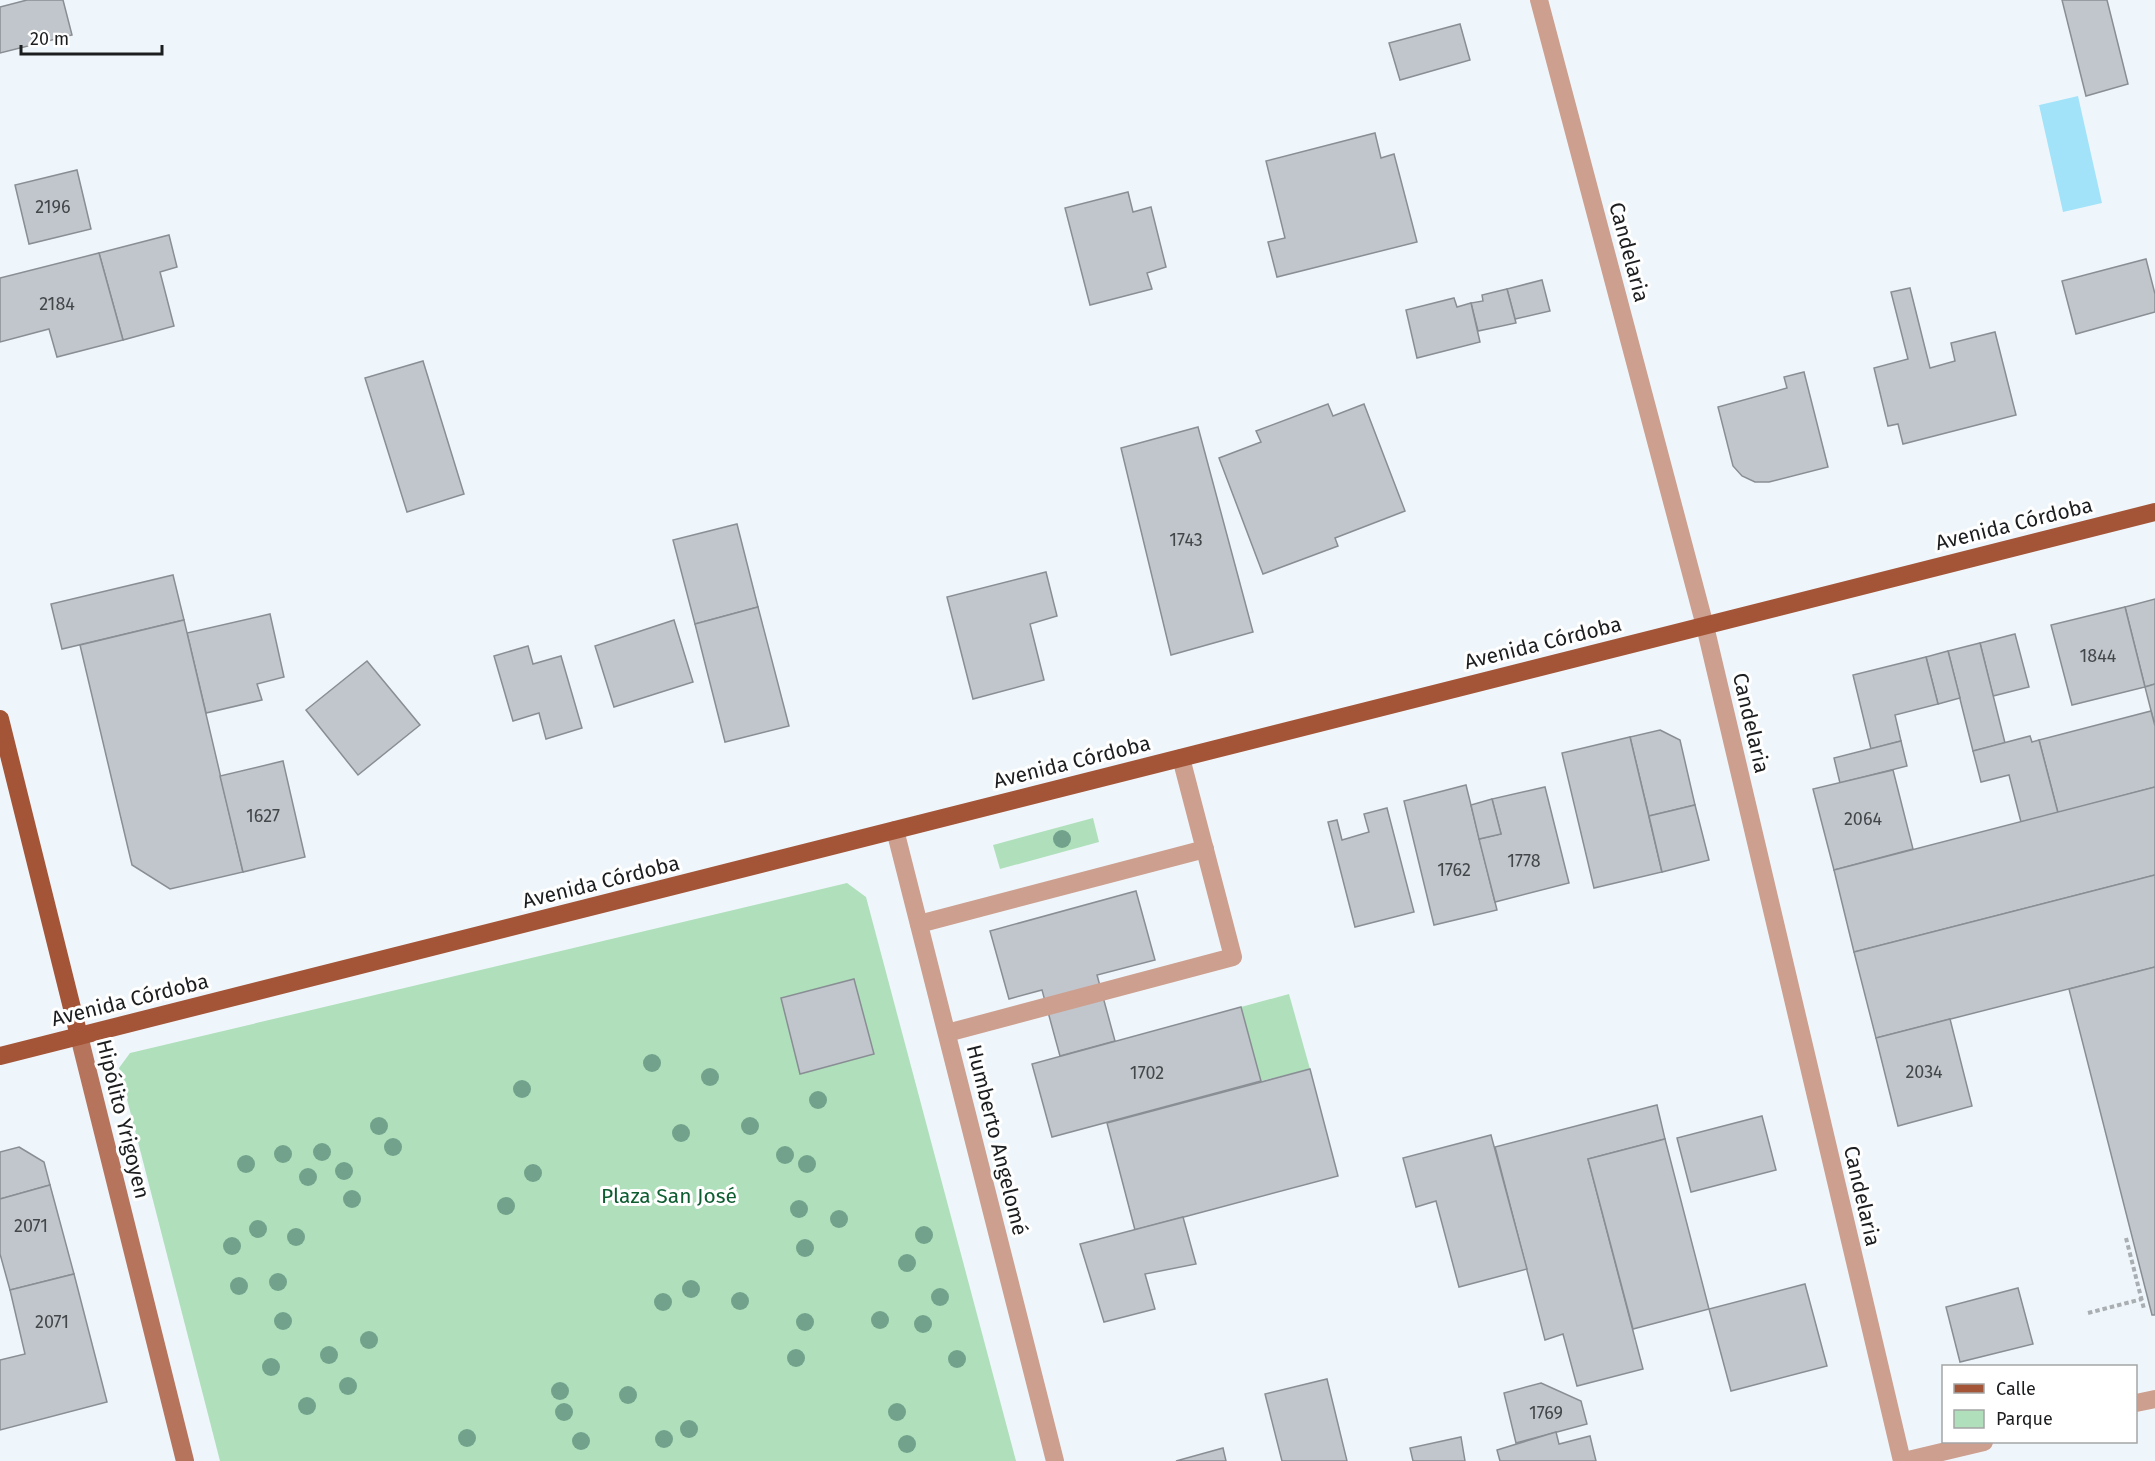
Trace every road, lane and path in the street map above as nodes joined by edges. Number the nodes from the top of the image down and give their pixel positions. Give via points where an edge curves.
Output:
1 (1539, 0) edge
2 (2155, 512) edge
3 (1705, 626) junction
4 (0, 718) edge
5 (1181, 758) junction
6 (895, 830) junction
7 (1205, 849) junction
8 (919, 924) junction
9 (947, 1033) junction
10 (79, 1036) junction
11 (0, 1056) edge
12 (2126, 1238) dead end
13 (2142, 1299) junction
14 (2144, 1310) dead end
15 (2088, 1313) dead end
16 (2155, 1399) edge
17 (2137, 1404) edge
18 (1980, 1443) edge
19 (185, 1461) edge
20 (1055, 1461) edge
21 (1903, 1461) edge

1 - 3 street, Candelaria
2 - 3 main road, Avenida Córdoba
3 - 5 main road, Avenida Córdoba
3 - 21 street, Candelaria
4 - 10 main road, Hipólito Yrigoyen
5 - 6 main road, Avenida Córdoba
5 - 7 street
6 - 8 street, Humberto Angelomé
6 - 10 main road, Avenida Córdoba
7 - 8 street
7 - 9 street via 1233,957
8 - 9 street, Humberto Angelomé
9 - 20 street, Humberto Angelomé
10 - 11 main road, Avenida Córdoba
10 - 19 main road, Hipólito Yrigoyen
12 - 13 path
13 - 14 path
13 - 15 path
16 - 17 street
18 - 21 street

